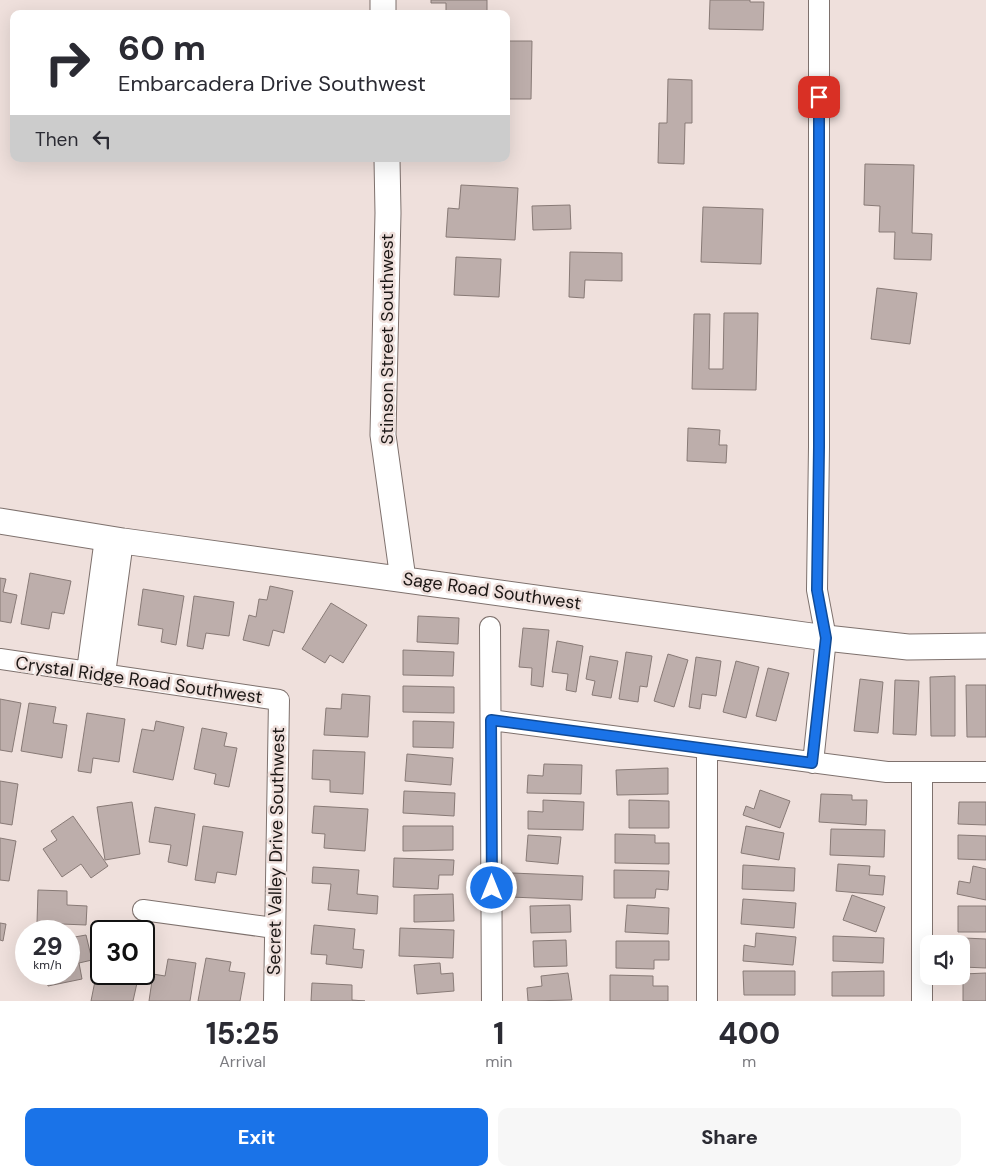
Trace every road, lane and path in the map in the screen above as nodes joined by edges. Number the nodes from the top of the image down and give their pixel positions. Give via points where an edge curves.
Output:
1 (819, 0) edge
2 (386, 162) edge
3 (0, 521) edge
4 (114, 539) junction
5 (403, 579) junction
6 (490, 627) dead end
7 (826, 638) junction
8 (986, 646) edge
9 (0, 659) edge
10 (96, 672) junction
11 (279, 700) joint
12 (491, 720) junction
13 (707, 749) junction
14 (812, 763) junction
15 (922, 772) junction
16 (986, 772) edge
17 (143, 910) dead end
18 (274, 928) junction
19 (274, 1001) edge
20 (492, 1001) edge
21 (707, 1001) edge
22 (922, 1001) edge

1 - 7 street via 817,590
2 - 5 street, Stinson Street Southwest via 383,435
3 - 4 street, Sage Road Southwest
4 - 5 street, Sage Road Southwest
4 - 10 street
5 - 7 street, Sage Road Southwest
6 - 12 street
7 - 8 street, Sage Road Southwest via 908,647
7 - 14 street
9 - 10 street, Crystal Ridge Road Southwest
10 - 11 street, Crystal Ridge Road Southwest
11 - 18 street, Secret Valley Drive Southwest
12 - 13 street
12 - 20 street
13 - 14 street
13 - 21 street
14 - 15 street via 887,772
15 - 16 street
15 - 22 street
17 - 18 street
18 - 19 street, Secret Valley Drive Southwest

